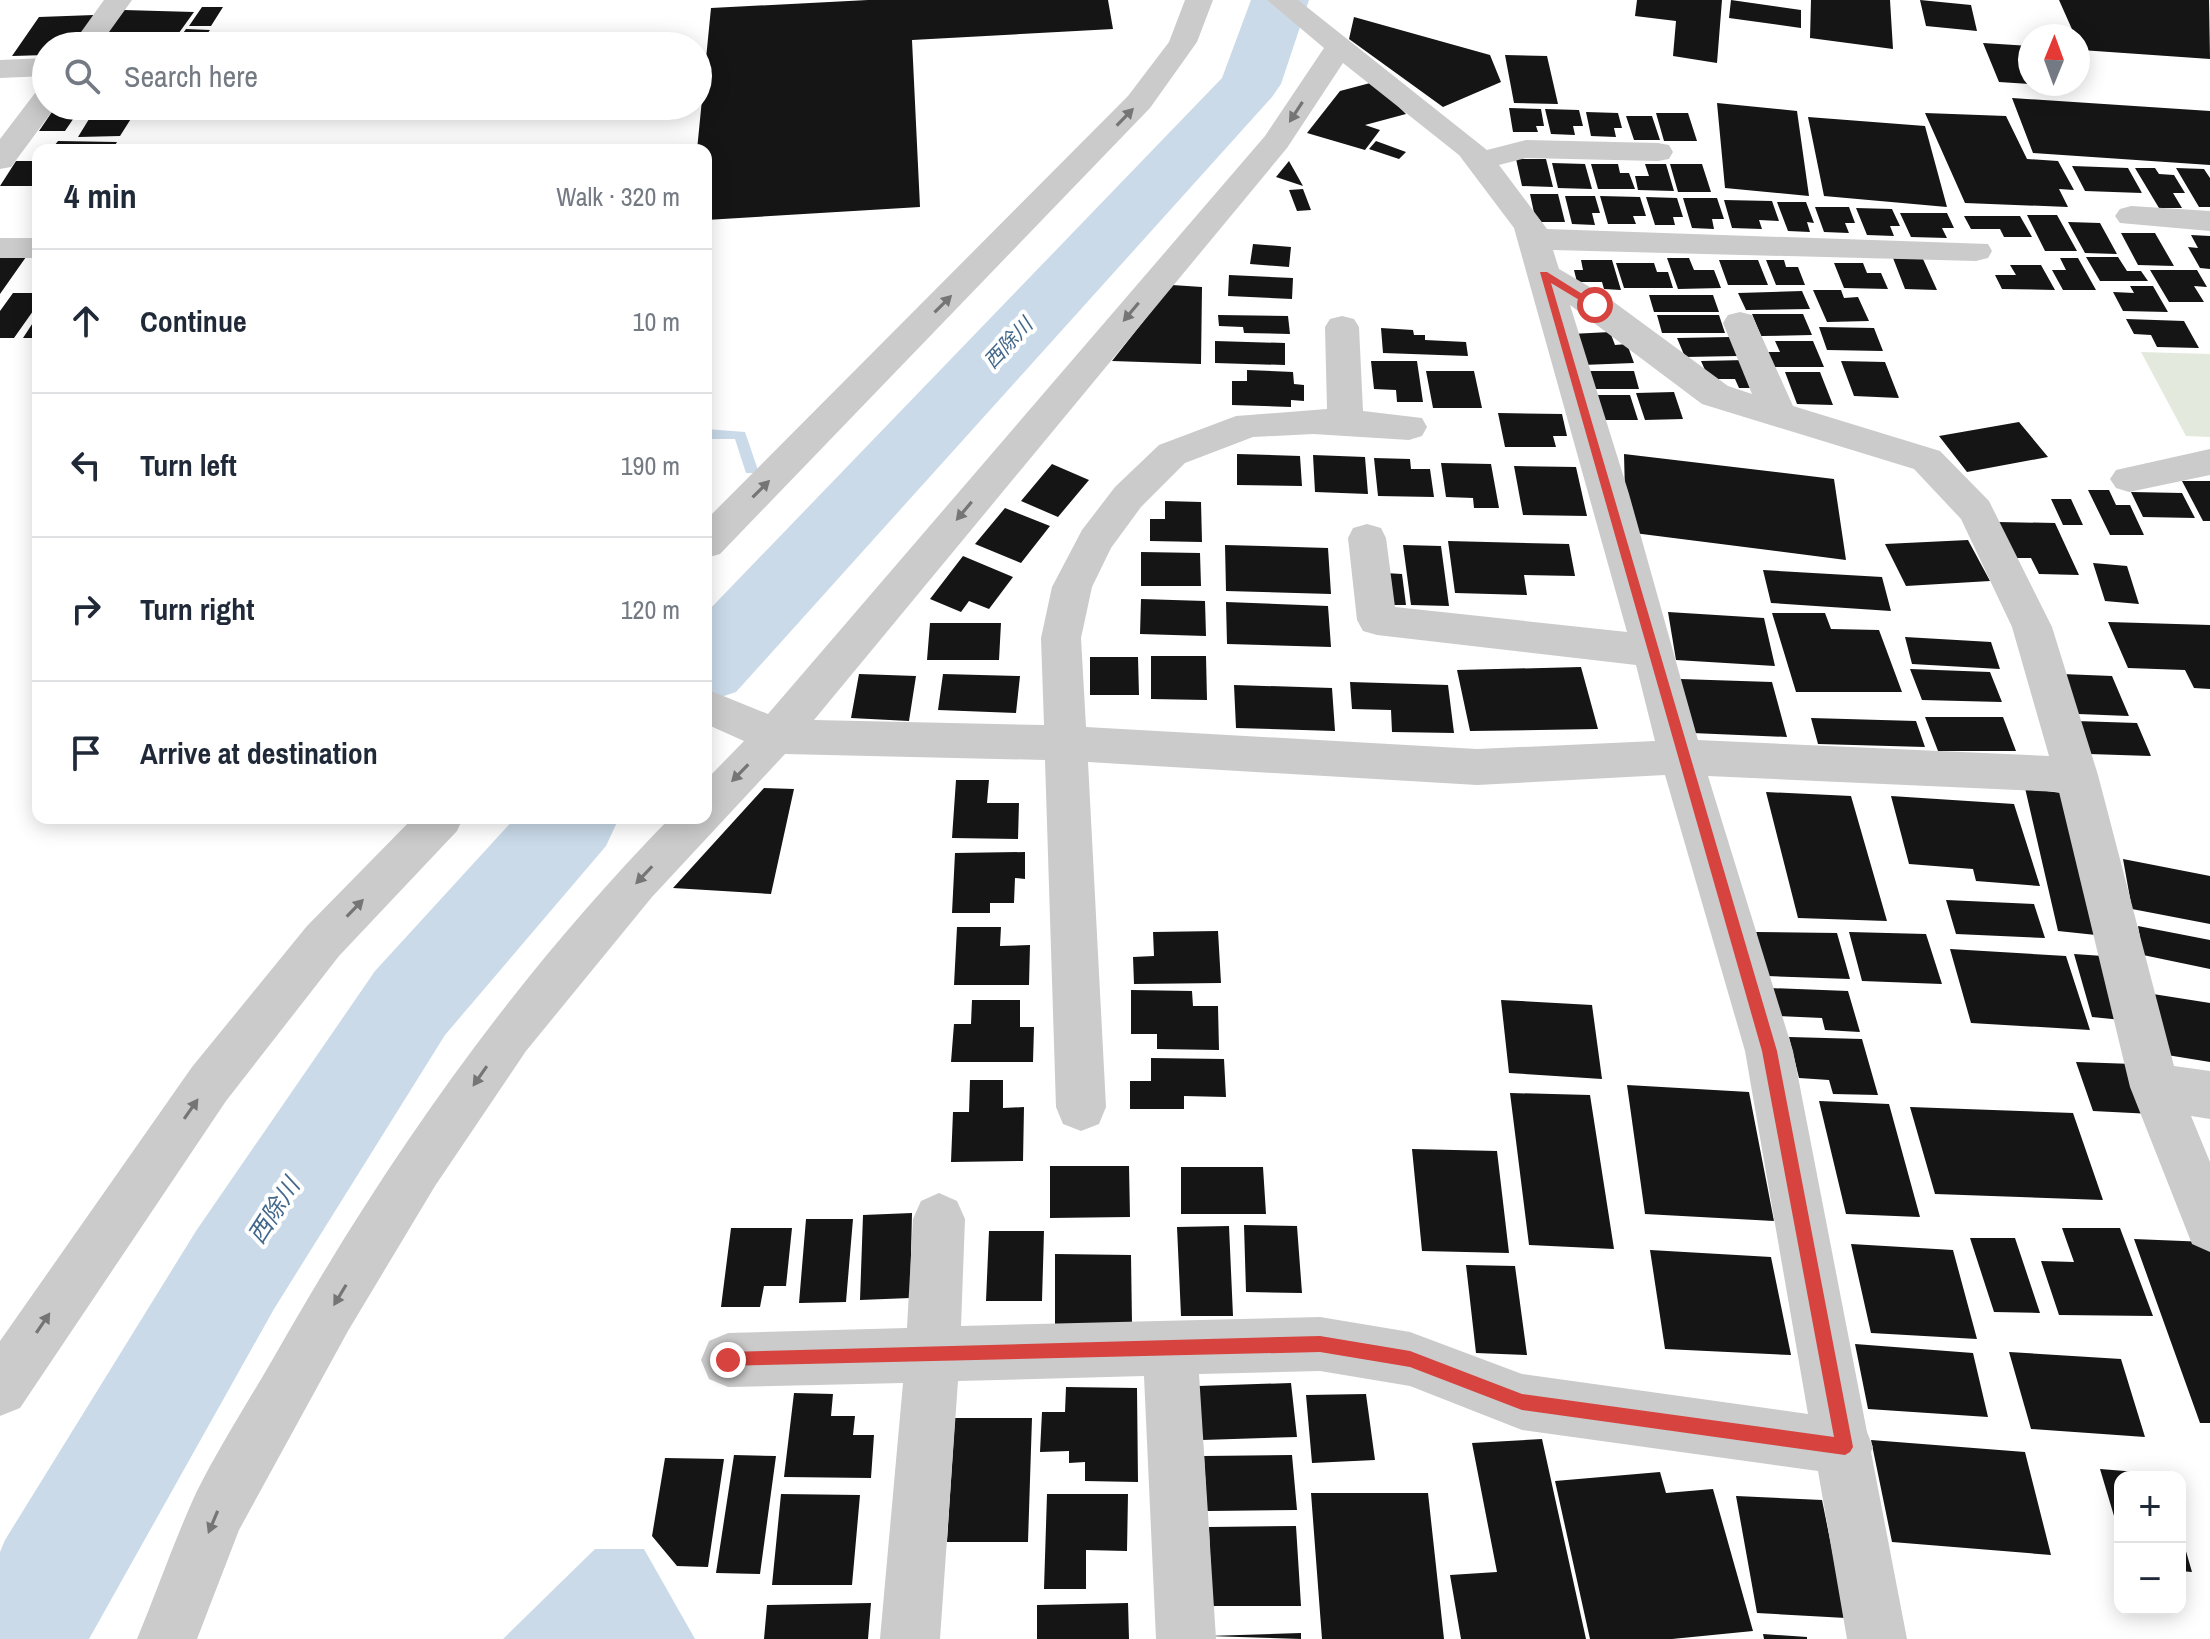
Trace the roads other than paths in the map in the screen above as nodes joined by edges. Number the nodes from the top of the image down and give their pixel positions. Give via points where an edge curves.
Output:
1 (118, 0) edge
2 (1199, 0) edge
3 (1281, 0) edge
4 (95, 32) edge
5 (1335, 43) junction
6 (32, 68) edge
7 (0, 69) edge
8 (32, 118) edge
9 (1658, 152) dead end
10 (0, 160) edge
11 (1479, 161) junction
12 (2131, 216) dead end
13 (2210, 221) edge
14 (0, 248) edge
15 (32, 248) edge
16 (1976, 251) dead end
17 (1538, 256) junction
18 (1740, 323) dead end
19 (1342, 327) dead end
20 (1778, 412) junction
21 (1345, 423) junction
22 (1409, 427) dead end
23 (2210, 462) edge
24 (2129, 479) dead end
25 (712, 538) edge
26 (1367, 538) dead end
27 (1652, 651) junction
28 (712, 709) edge
29 (763, 732) junction
30 (1064, 743) junction
31 (1681, 757) junction
32 (2076, 775) junction
33 (712, 801) edge
34 (435, 824) edge
35 (692, 824) edge
36 (2155, 1087) junction
37 (2210, 1095) edge
38 (1081, 1107) dead end
39 (939, 1219) dead end
40 (2210, 1226) edge
41 (1170, 1348) junction
42 (933, 1355) junction
43 (728, 1360) dead end
44 (0, 1388) edge
45 (1845, 1447) junction
46 (167, 1639) edge
47 (910, 1639) edge
48 (1186, 1639) edge
49 (1877, 1639) edge

1 - 4 street
25 -> 2 street via 1139,102 1175,56 1196,18
3 - 5 street
5 - 11 street via 1470,148
5 -> 29 street via 1276,142
6 - 7 street
8 - 10 street
9 - 11 street via 1526,149
11 - 17 street via 1530,227
12 - 13 street
14 - 15 street
16 - 17 street
17 - 20 street via 1715,395
17 - 27 street
18 - 20 street
19 - 21 street
20 - 32 street via 1927,460 1976,511 2032,627
21 - 22 street
21 - 30 street via 1249,425 1172,454 1128,497 1096,540 1072,587 1061,638
23 - 24 street
26 - 27 street via 1377,620
27 - 31 street
28 - 29 street
29 - 30 street
29 -> 33 street
30 - 31 street via 1477,767
30 - 38 street
31 - 32 street
31 - 45 street via 1769,1051
32 - 36 street
44 -> 34 street via 209,1084 323,941
35 -> 46 street via 509,1035 417,1168 217,1513
36 - 37 street
36 - 40 street
39 - 42 street
41 - 42 street
41 - 45 street via 1320,1344 1410,1359 1522,1402
41 - 48 street
42 - 43 street
42 - 47 street
45 - 49 street

